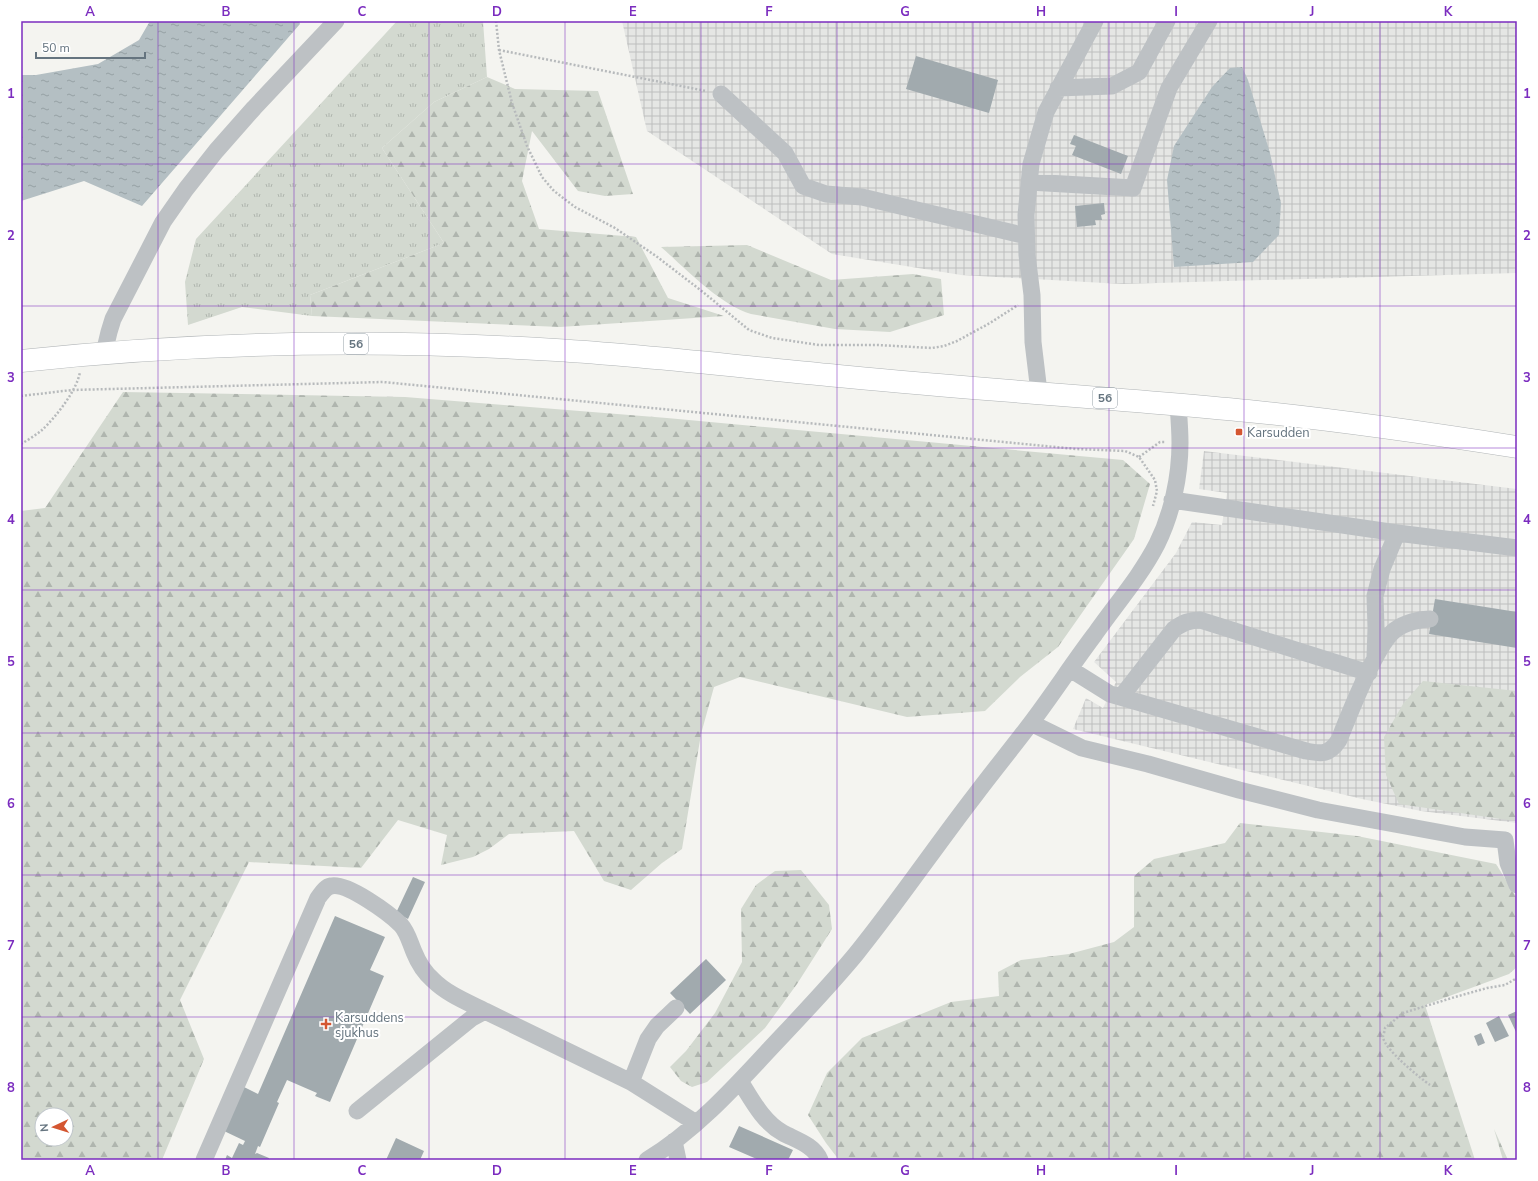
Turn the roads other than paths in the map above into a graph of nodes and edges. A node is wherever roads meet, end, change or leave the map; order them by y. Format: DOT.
graph roads {
  1 [pos="336,21"];
  2 [pos="1095,21"];
  3 [pos="1167,21"];
  4 [pos="1209,21"];
  5 [pos="1058,88"];
  6 [pos="721,94"];
  7 [pos="1029,182"];
  8 [pos="1026,236"];
  9 [pos="94,353"];
  10 [pos="21,361"];
  11 [pos="1039,392"];
  12 [pos="1178,405"];
  13 [pos="1517,446"];
  14 [pos="1172,500"];
  15 [pos="1398,533"];
  16 [pos="1517,548"];
  17 [pos="1430,618"];
  18 [pos="1372,667"];
  19 [pos="1070,669"];
  20 [pos="1120,697"];
  21 [pos="1031,723"];
  22 [pos="1511,840"];
  23 [pos="1517,886"];
  24 [pos="676,1008"];
  25 [pos="485,1011"];
  26 [pos="740,1081"];
  27 [pos="631,1082"];
  28 [pos="357,1111"];
  29 [pos="696,1123"];
  30 [pos="674,1141"];
  31 [pos="204,1160"];
  32 [pos="647,1160"];
  33 [pos="678,1160"];
  34 [pos="820,1160"];
  1 -- 9 [label="street"];
  2 -- 5 [label="street"];
  3 -- 5 [label="street"];
  4 -- 7 [label="street"];
  5 -- 7 [label="street"];
  6 -- 8 [label="street"];
  7 -- 8 [label="street"];
  8 -- 11 [label="street"];
  9 -- 10 [label="highway, 56"];
  9 -- 11 [label="highway, 56"];
  11 -- 12 [label="highway, 56"];
  12 -- 13 [label="highway, 56"];
  12 -- 14 [label="street"];
  14 -- 15 [label="street"];
  14 -- 19 [label="street"];
  15 -- 16 [label="street"];
  15 -- 18 [label="street"];
  17 -- 18 [label="street"];
  18 -- 20 [label="street"];
  18 -- 20 [label="street"];
  19 -- 20 [label="street"];
  19 -- 21 [label="street"];
  21 -- 22 [label="street"];
  21 -- 26 [label="street"];
  22 -- 23 [label="street"];
  24 -- 27 [label="street"];
  25 -- 27 [label="street"];
  25 -- 28 [label="street"];
  25 -- 31 [label="street"];
  26 -- 29 [label="street"];
  26 -- 34 [label="street"];
  27 -- 29 [label="street"];
  29 -- 30 [label="street"];
  30 -- 32 [label="street"];
  30 -- 33 [label="street"];
}
